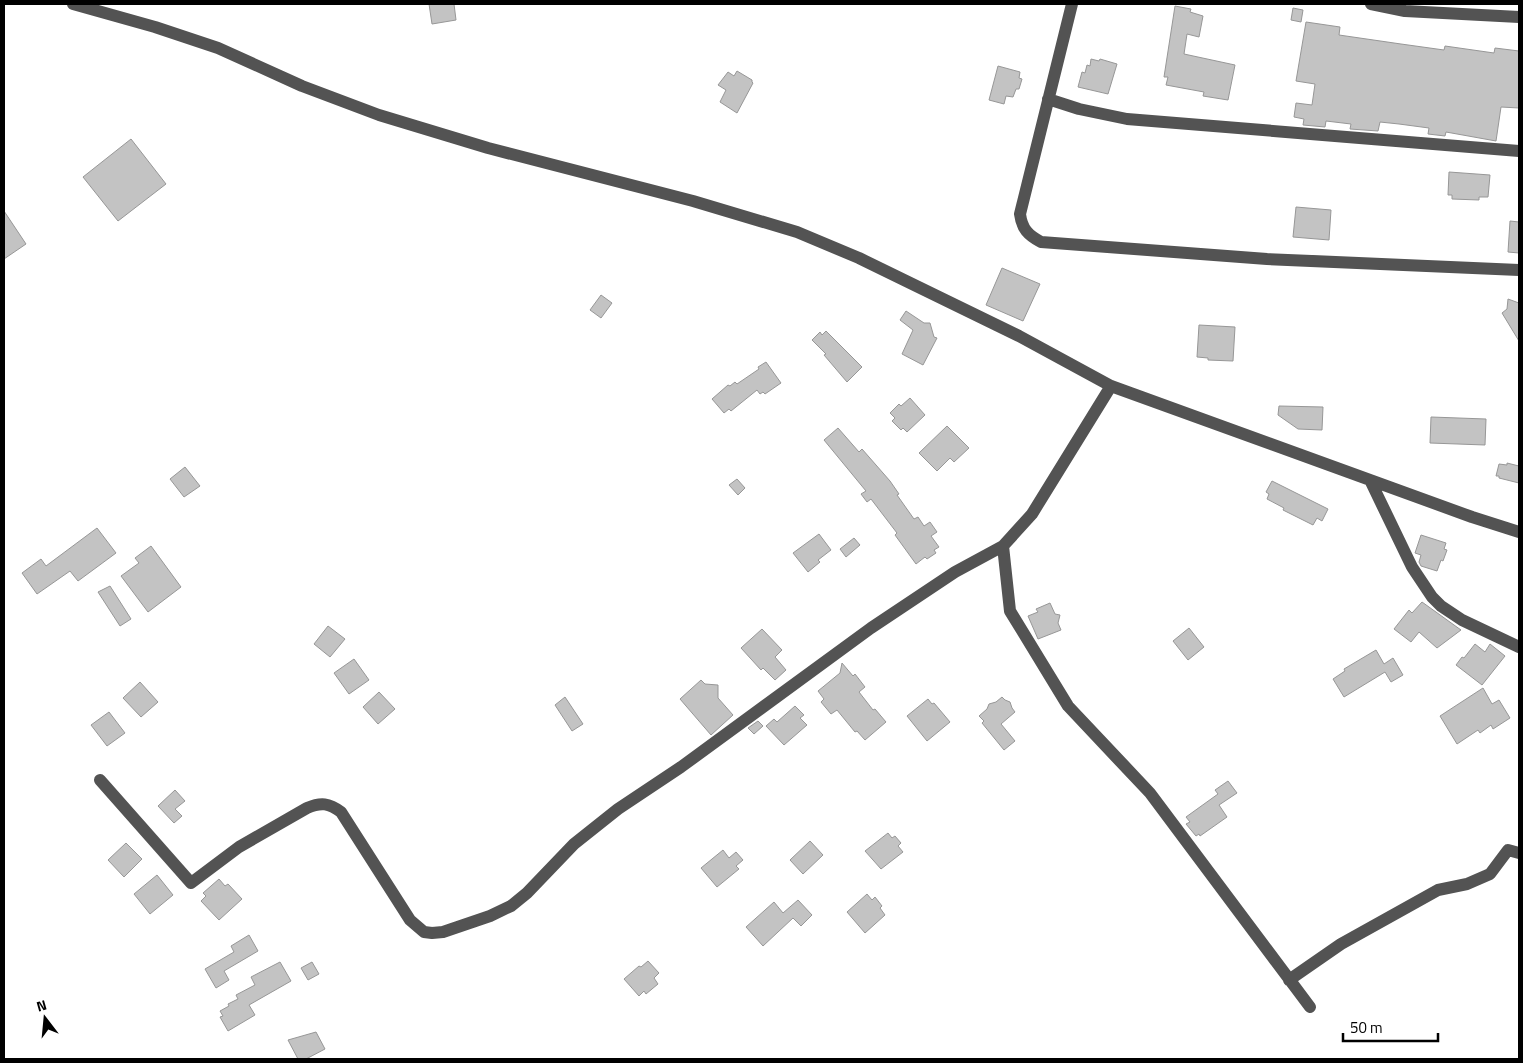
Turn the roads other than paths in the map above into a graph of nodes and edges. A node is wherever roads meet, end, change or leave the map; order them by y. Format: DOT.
graph roads {
  1 [pos="73,4"];
  2 [pos="1072,4"];
  3 [pos="1371,4"];
  4 [pos="1519,18"];
  5 [pos="1048,99"];
  6 [pos="1519,151"];
  7 [pos="1519,270"];
  8 [pos="1111,386"];
  9 [pos="1370,480"];
  10 [pos="1519,532"];
  11 [pos="1003,546"];
  12 [pos="1519,647"];
  13 [pos="100,780"];
  14 [pos="1519,853"];
  15 [pos="1290,980"];
  16 [pos="1310,1007"];
  1 -- 8 [label="street"];
  2 -- 5 [label="street"];
  3 -- 4 [label="street"];
  5 -- 6 [label="street"];
  5 -- 7 [label="street"];
  8 -- 9 [label="street"];
  8 -- 11 [label="street"];
  9 -- 10 [label="street"];
  9 -- 12 [label="street"];
  11 -- 13 [label="street"];
  11 -- 15 [label="street"];
  14 -- 15 [label="street"];
  15 -- 16 [label="street"];
}
